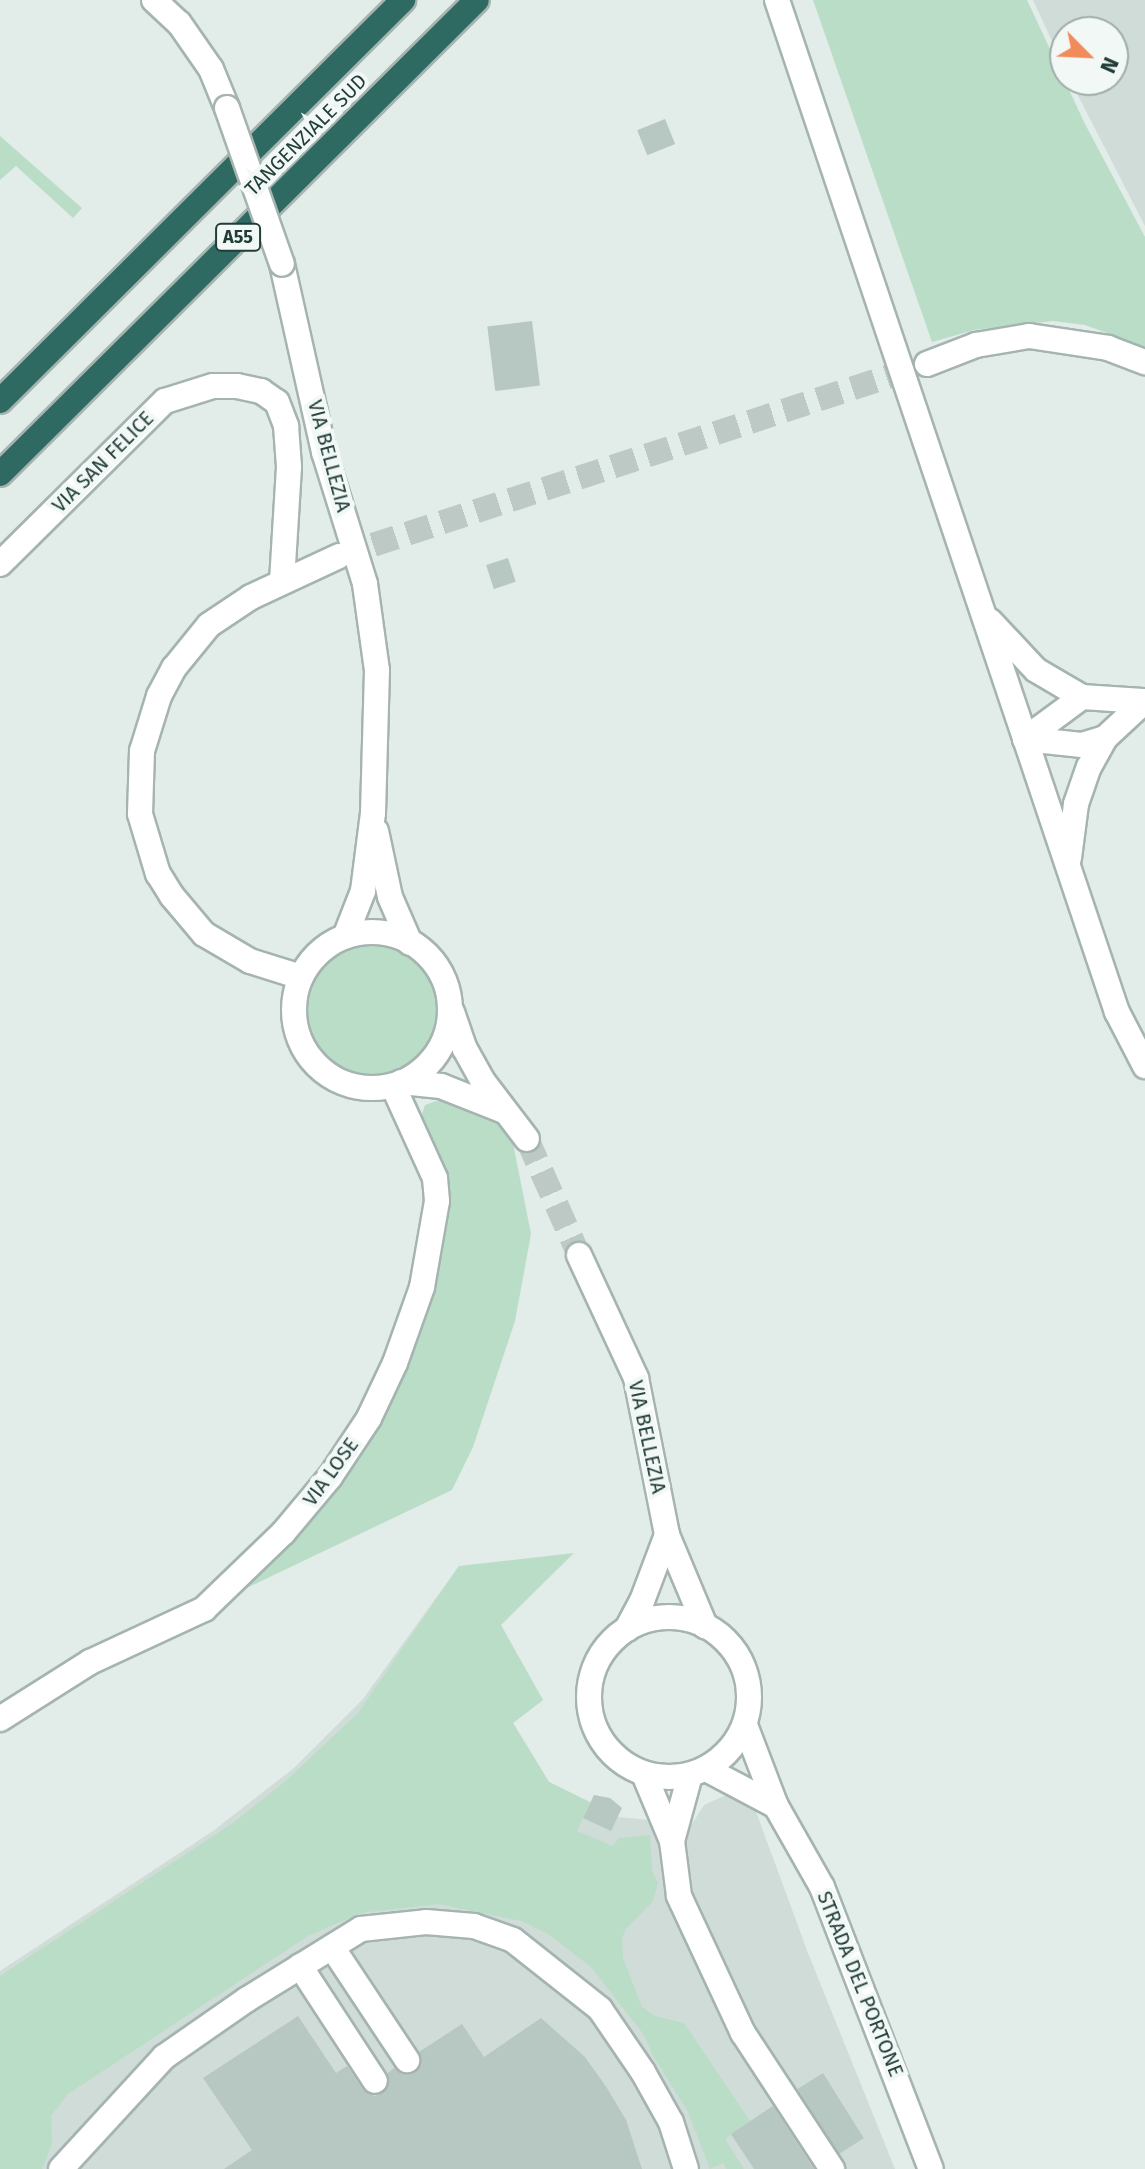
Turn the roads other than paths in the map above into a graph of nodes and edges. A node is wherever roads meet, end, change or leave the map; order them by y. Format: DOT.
graph roads {
  1 [pos="154,0"];
  2 [pos="403,0"];
  3 [pos="477,0"];
  4 [pos="777,0"];
  5 [pos="1145,362"];
  6 [pos="927,364"];
  7 [pos="0,401"];
  8 [pos="0,474"];
  9 [pos="339,556"];
  10 [pos="0,564"];
  11 [pos="282,581"];
  12 [pos="982,612"];
  13 [pos="1082,697"];
  14 [pos="1144,701"];
  15 [pos="1105,738"];
  16 [pos="1025,739"];
  17 [pos="373,813"];
  18 [pos="1068,866"];
  19 [pos="345,937"];
  20 [pos="410,943"];
  21 [pos="301,977"];
  22 [pos="450,1008"];
  23 [pos="1142,1052"];
  24 [pos="397,1084"];
  25 [pos="504,1111"];
  26 [pos="527,1139"];
  27 [pos="579,1255"];
  28 [pos="667,1535"];
  29 [pos="705,1626"];
  30 [pos="627,1629"];
  31 [pos="0,1719"];
  32 [pos="745,1725"];
  33 [pos="698,1772"];
  34 [pos="644,1774"];
  35 [pos="776,1806"];
  36 [pos="672,1841"];
  37 [pos="332,1947"];
  38 [pos="300,1966"];
  39 [pos="407,2060"];
  40 [pos="375,2081"];
  41 [pos="61,2169"];
  42 [pos="686,2169"];
  43 [pos="832,2169"];
  44 [pos="931,2169"];
  1 -- 17 [label="street, VIA BELLEZIA, bridge"];
  2 -- 7 [label="highway, TANGENZIALE SUD / A55"];
  3 -- 8 [label="highway, TANGENZIALE SUD / A55"];
  4 -- 12 [label="street"];
  5 -- 6 [label="street"];
  9 -- 11 [label="street"];
  10 -- 11 [label="street, VIA SAN FELICE"];
  11 -- 21 [label="street"];
  12 -- 13 [label="street"];
  12 -- 16 [label="street"];
  13 -- 14 [label="street"];
  13 -- 16 [label="street"];
  14 -- 15 [label="street"];
  15 -- 16 [label="street"];
  15 -- 18 [label="street"];
  16 -- 18 [label="street"];
  17 -- 19 [label="street, VIA BELLEZIA"];
  17 -- 20 [label="street, VIA BELLEZIA"];
  18 -- 23 [label="street"];
  19 -- 20 [label="street"];
  19 -- 21 [label="street"];
  20 -- 22 [label="street, VIA BELLEZIA"];
  21 -- 24 [label="street, VIA BELLEZIA"];
  22 -- 24 [label="street"];
  22 -- 25 [label="street, VIA BELLEZIA"];
  24 -- 25 [label="street, VIA BELLEZIA"];
  24 -- 31 [label="street, VIA LOSE"];
  25 -- 26 [label="street, VIA BELLEZIA"];
  27 -- 28 [label="street, VIA BELLEZIA"];
  28 -- 29 [label="street, VIA BELLEZIA"];
  28 -- 30 [label="street"];
  29 -- 30 [label="street"];
  29 -- 32 [label="street"];
  30 -- 34 [label="street"];
  32 -- 33 [label="street"];
  32 -- 35 [label="street, STRADA DEL PORTONE"];
  33 -- 34 [label="street"];
  33 -- 35 [label="street"];
  33 -- 36 [label="street"];
  34 -- 36 [label="street"];
  35 -- 44 [label="street, STRADA DEL PORTONE"];
  36 -- 43 [label="street"];
  37 -- 38 [label="street"];
  37 -- 39 [label="street"];
  37 -- 42 [label="street"];
  38 -- 40 [label="street"];
  38 -- 41 [label="street"];
}
